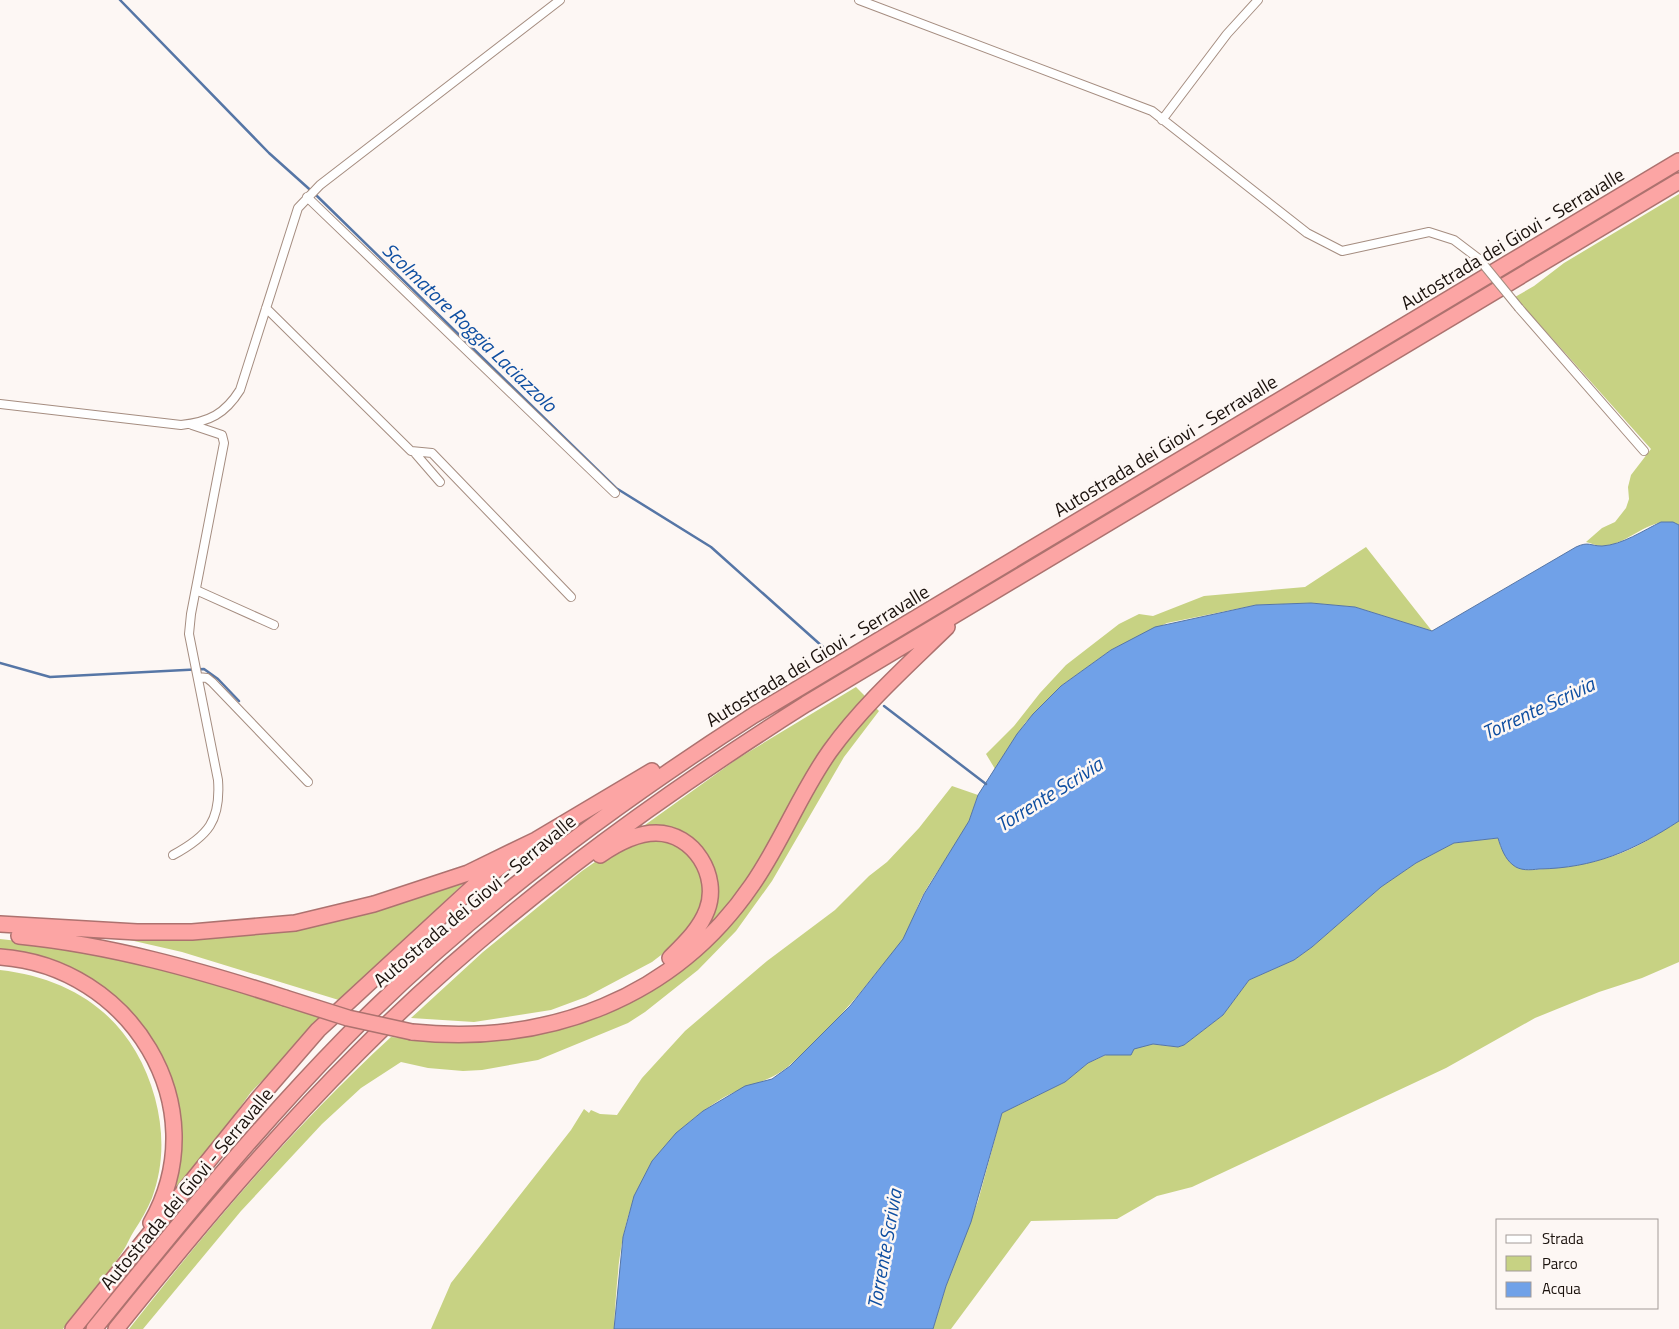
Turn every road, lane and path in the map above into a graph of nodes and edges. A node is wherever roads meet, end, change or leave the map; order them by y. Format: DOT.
graph roads {
  1 [pos="560,0"];
  2 [pos="859,0"];
  3 [pos="1258,0"];
  4 [pos="1162,120"];
  5 [pos="1679,161"];
  6 [pos="1679,181"];
  7 [pos="311,193"];
  8 [pos="266,308"];
  9 [pos="0,404"];
  10 [pos="190,424"];
  11 [pos="1644,451"];
  12 [pos="414,452"];
  13 [pos="440,482"];
  14 [pos="615,493"];
  15 [pos="196,590"];
  16 [pos="571,597"];
  17 [pos="965,609"];
  18 [pos="274,625"];
  19 [pos="198,676"];
  20 [pos="754,715"];
  21 [pos="308,782"];
  22 [pos="536,840"];
  23 [pos="173,854"];
  24 [pos="523,904"];
  25 [pos="0,924"];
  26 [pos="46,928"];
  27 [pos="0,934"];
  28 [pos="0,957"];
  29 [pos="288,995"];
  30 [pos="413,1028"];
  31 [pos="126,1262"];
  32 [pos="73,1329"];
  33 [pos="94,1329"];
  34 [pos="116,1329"];
  1 -- 7 [label="street"];
  2 -- 4 [label="street"];
  3 -- 4 [label="street"];
  4 -- 11 [label="street, bridge"];
  5 -- 20 [label="highway, Autostrada dei Giovi - Serravalle"];
  6 -- 17 [label="highway, Autostrada dei Giovi - Serravalle"];
  7 -- 8 [label="street"];
  7 -- 14 [label="street"];
  8 -- 10 [label="street"];
  8 -- 12 [label="street"];
  9 -- 10 [label="street"];
  10 -- 15 [label="street"];
  12 -- 13 [label="street"];
  12 -- 16 [label="street"];
  15 -- 18 [label="street"];
  15 -- 19 [label="street"];
  17 -- 24 [label="highway, Autostrada dei Giovi - Serravalle"];
  17 -- 30 [label="highway"];
  19 -- 21 [label="street"];
  19 -- 23 [label="street"];
  20 -- 22 [label="highway"];
  20 -- 33 [label="highway, Autostrada dei Giovi - Serravalle"];
  22 -- 26 [label="highway"];
  22 -- 31 [label="highway"];
  24 -- 30 [label="highway"];
  24 -- 34 [label="highway, Autostrada dei Giovi - Serravalle"];
  25 -- 26 [label="highway"];
  26 -- 29 [label="highway"];
  27 -- 29 [label="highway"];
  28 -- 31 [label="highway"];
  29 -- 30 [label="highway"];
  31 -- 32 [label="highway"];
}
